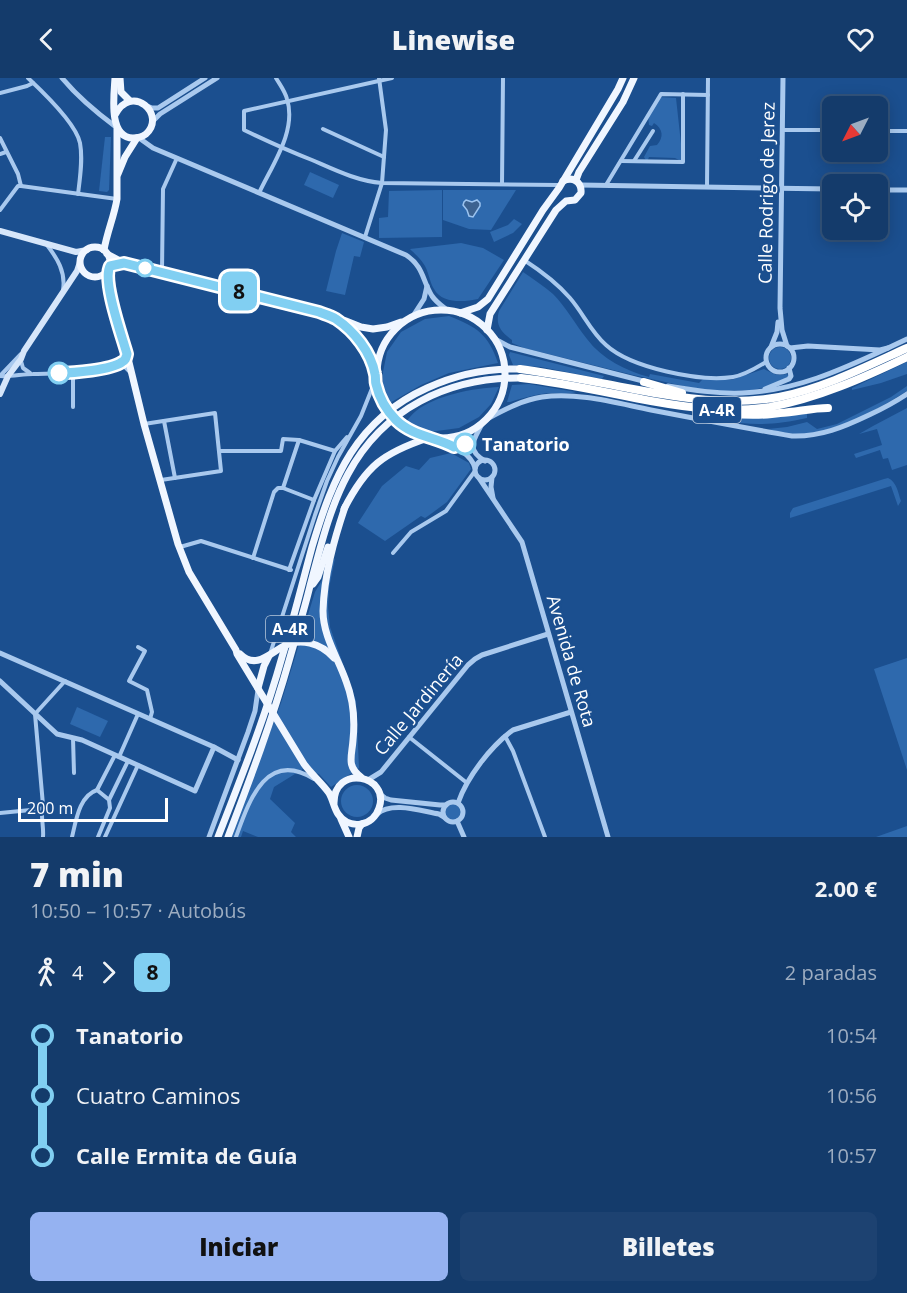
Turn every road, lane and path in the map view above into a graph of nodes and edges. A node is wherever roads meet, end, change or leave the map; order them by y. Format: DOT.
graph roads {
  1 [pos="28,78"];
  2 [pos="62,78"];
  3 [pos="115,78"];
  4 [pos="120,78"];
  5 [pos="206,78"];
  6 [pos="217,78"];
  7 [pos="276,78"];
  8 [pos="392,78"];
  9 [pos="503,78"];
  10 [pos="623,78"];
  11 [pos="634,78"];
  12 [pos="708,78"];
  13 [pos="783,78"];
  14 [pos="379,80"];
  15 [pos="33,82"];
  16 [pos="0,93"];
  17 [pos="683,94"];
  18 [pos="708,95"];
  19 [pos="130,101"];
  20 [pos="288,101"];
  21 [pos="146,105"];
  22 [pos="115,115"];
  23 [pos="103,117"];
  24 [pos="152,122"];
  25 [pos="116,128"];
  26 [pos="323,129"];
  27 [pos="782,130"];
  28 [pos="822,130"];
  29 [pos="148,131"];
  30 [pos="653,131"];
  31 [pos="888,131"];
  32 [pos="907,131"];
  33 [pos="0,138"];
  34 [pos="138,138"];
  35 [pos="153,148"];
  36 [pos="281,148"];
  37 [pos="6,152"];
  38 [pos="0,154"];
  39 [pos="384,157"];
  40 [pos="177,158"];
  41 [pos="621,161"];
  42 [pos="634,162"];
  43 [pos="118,174"];
  44 [pos="578,182"];
  45 [pos="382,183"];
  46 [pos="502,184"];
  47 [pos="560,185"];
  48 [pos="606,185"];
  49 [pos="21,186"];
  50 [pos="707,187"];
  51 [pos="782,189"];
  52 [pos="822,189"];
  53 [pos="888,190"];
  54 [pos="907,190"];
  55 [pos="259,193"];
  56 [pos="78,194"];
  57 [pos="117,199"];
  58 [pos="566,201"];
  59 [pos="0,210"];
  60 [pos="0,231"];
  61 [pos="107,233"];
  62 [pos="365,238"];
  63 [pos="46,244"];
  64 [pos="89,249"];
  65 [pos="106,252"];
  66 [pos="79,257"];
  67 [pos="524,260"];
  68 [pos="124,263"];
  69 [pos="108,268"];
  70 [pos="162,272"];
  71 [pos="427,284"];
  72 [pos="61,297"];
  73 [pos="780,308"];
  74 [pos="447,310"];
  75 [pos="459,313"];
  76 [pos="413,316"];
  77 [pos="336,319"];
  78 [pos="404,322"];
  79 [pos="487,330"];
  80 [pos="493,338"];
  81 [pos="907,339"];
  82 [pos="771,347"];
  83 [pos="789,347"];
  84 [pos="888,348"];
  85 [pos="907,348"];
  86 [pos="24,351"];
  87 [pos="127,354"];
  88 [pos="907,357"];
  89 [pos="21,359"];
  90 [pos="766,362"];
  91 [pos="115,365"];
  92 [pos="789,368"];
  93 [pos="520,369"];
  94 [pos="74,373"];
  95 [pos="30,374"];
  96 [pos="132,374"];
  97 [pos="0,376"];
  98 [pos="8,376"];
  99 [pos="376,378"];
  100 [pos="521,378"];
  101 [pos="644,382"];
  102 [pos="758,392"];
  103 [pos="0,394"];
  104 [pos="907,394"];
  105 [pos="715,405"];
  106 [pos="73,406"];
  107 [pos="828,408"];
  108 [pos="164,421"];
  109 [pos="484,422"];
  110 [pos="144,424"];
  111 [pos="354,429"];
  112 [pos="433,438"];
  113 [pos="299,440"];
  114 [pos="219,451"];
  115 [pos="335,451"];
  116 [pos="484,461"];
  117 [pos="477,473"];
  118 [pos="492,477"];
  119 [pos="175,478"];
  120 [pos="160,480"];
  121 [pos="283,488"];
  122 [pos="494,499"];
  123 [pos="314,500"];
  124 [pos="345,507"];
  125 [pos="180,547"];
  126 [pos="393,553"];
  127 [pos="253,558"];
  128 [pos="289,570"];
  129 [pos="296,572"];
  130 [pos="310,588"];
  131 [pos="548,634"];
  132 [pos="138,647"];
  133 [pos="236,650"];
  134 [pos="0,653"];
  135 [pos="269,656"];
  136 [pos="338,662"];
  137 [pos="0,681"];
  138 [pos="65,681"];
  139 [pos="260,691"];
  140 [pos="571,712"];
  141 [pos="35,714"];
  142 [pos="138,714"];
  143 [pos="150,719"];
  144 [pos="505,736"];
  145 [pos="409,737"];
  146 [pos="73,738"];
  147 [pos="214,747"];
  148 [pos="118,756"];
  149 [pos="238,760"];
  150 [pos="128,761"];
  151 [pos="138,765"];
  152 [pos="74,772"];
  153 [pos="381,772"];
  154 [pos="365,779"];
  155 [pos="317,781"];
  156 [pos="467,783"];
  157 [pos="98,790"];
  158 [pos="378,791"];
  159 [pos="109,800"];
  160 [pos="458,803"];
  161 [pos="334,804"];
  162 [pos="446,805"];
  163 [pos="42,809"];
  164 [pos="0,813"];
  165 [pos="376,815"];
  166 [pos="340,817"];
  167 [pos="444,817"];
  168 [pos="457,821"];
  169 [pos="362,824"];
  170 [pos="43,837"];
  171 [pos="72,837"];
  172 [pos="101,837"];
  173 [pos="209,837"];
  174 [pos="218,837"];
  175 [pos="228,837"];
  176 [pos="236,837"];
  177 [pos="349,837"];
  178 [pos="357,837"];
  179 [pos="464,837"];
  180 [pos="545,837"];
  181 [pos="608,837"];
  1 -- 15 [label="street"];
  2 -- 23 [label="street"];
  3 -- 22 [label="main road"];
  4 -- 19 [label="main road"];
  5 -- 21 [label="street"];
  6 -- 24 [label="street"];
  7 -- 20 [label="street"];
  8 -- 14 [label="street"];
  9 -- 46 [label="street"];
  10 -- 47 [label="main road"];
  11 -- 44 [label="main road"];
  12 -- 18 [label="street"];
  13 -- 27 [label="street, Calle Rodrigo de Jerez"];
  14 -- 20 [label="street"];
  14 -- 39 [label="street"];
  15 -- 16 [label="street"];
  15 -- 56 [label="street"];
  17 -- 18 [label="street"];
  17 -- 41 [label="street"];
  17 -- 42 [label="street"];
  18 -- 50 [label="street"];
  19 -- 21 [label="main road"];
  19 -- 22 [label="main road"];
  20 -- 36 [label="street"];
  20 -- 36 [label="street"];
  21 -- 24 [label="main road"];
  22 -- 23 [label="street"];
  22 -- 25 [label="main road"];
  23 -- 25 [label="street"];
  24 -- 29 [label="main road"];
  25 -- 34 [label="main road"];
  25 -- 43 [label="main road"];
  26 -- 39 [label="street"];
  27 -- 28 [label="street"];
  27 -- 51 [label="street, Calle Rodrigo de Jerez"];
  29 -- 34 [label="main road"];
  29 -- 35 [label="street"];
  30 -- 42 [label="street"];
  31 -- 32 [label="street"];
  33 -- 37 [label="street"];
  34 -- 35 [label="street"];
  34 -- 43 [label="main road"];
  35 -- 40 [label="street"];
  36 -- 45 [label="street"];
  36 -- 55 [label="street"];
  37 -- 38 [label="street"];
  37 -- 49 [label="street"];
  39 -- 45 [label="street"];
  40 -- 55 [label="street"];
  40 -- 70 [label="street"];
  41 -- 42 [label="street"];
  41 -- 48 [label="street"];
  43 -- 57 [label="main road"];
  44 -- 47 [label="main road"];
  44 -- 48 [label="street"];
  44 -- 58 [label="main road"];
  45 -- 46 [label="street"];
  45 -- 62 [label="street"];
  46 -- 47 [label="street"];
  47 -- 58 [label="main road"];
  47 -- 75 [label="main road"];
  48 -- 50 [label="street"];
  49 -- 56 [label="street"];
  49 -- 59 [label="street"];
  50 -- 51 [label="street"];
  51 -- 52 [label="street"];
  51 -- 73 [label="street, Calle Rodrigo de Jerez"];
  53 -- 54 [label="street"];
  55 -- 62 [label="street"];
  56 -- 57 [label="street"];
  57 -- 61 [label="main road"];
  58 -- 67 [label="main road"];
  60 -- 63 [label="main road"];
  61 -- 64 [label="main road"];
  61 -- 65 [label="main road"];
  62 -- 71 [label="street"];
  63 -- 66 [label="main road"];
  63 -- 72 [label="street"];
  64 -- 65 [label="main road"];
  64 -- 66 [label="main road"];
  65 -- 68 [label="main road"];
  65 -- 69 [label="main road"];
  66 -- 69 [label="main road"];
  66 -- 72 [label="main road"];
  67 -- 79 [label="main road"];
  67 -- 90 [label="street"];
  68 -- 69 [label="main road"];
  68 -- 70 [label="main road"];
  69 -- 87 [label="main road"];
  70 -- 77 [label="main road"];
  71 -- 74 [label="street"];
  71 -- 76 [label="street"];
  72 -- 86 [label="main road"];
  73 -- 82 [label="street, Calle Rodrigo de Jerez"];
  73 -- 83 [label="street, Calle Rodrigo de Jerez"];
  74 -- 75 [label="main road"];
  74 -- 76 [label="main road"];
  75 -- 79 [label="main road"];
  76 -- 78 [label="main road"];
  77 -- 78 [label="main road"];
  77 -- 99 [label="main road"];
  78 -- 99 [label="main road"];
  79 -- 80 [label="main road"];
  80 -- 101 [label="street"];
  80 -- 109 [label="main road"];
  81 -- 84 [label="street"];
  82 -- 83 [label="street"];
  82 -- 90 [label="street"];
  83 -- 84 [label="street"];
  83 -- 92 [label="street"];
  84 -- 102 [label="street"];
  85 -- 105 [label="highway, A-4R"];
  86 -- 89 [label="main road"];
  86 -- 97 [label="street"];
  87 -- 91 [label="street"];
  87 -- 96 [label="main road"];
  88 -- 105 [label="highway, A-4R"];
  89 -- 95 [label="street"];
  89 -- 98 [label="main road"];
  90 -- 92 [label="street"];
  91 -- 94 [label="street"];
  91 -- 96 [label="street"];
  92 -- 102 [label="street"];
  93 -- 105 [label="highway, A-4R"];
  93 -- 174 [label="main road, A-4R"];
  94 -- 95 [label="street"];
  94 -- 106 [label="street"];
  95 -- 98 [label="street"];
  96 -- 110 [label="main road"];
  97 -- 98 [label="street"];
  98 -- 103 [label="main road"];
  99 -- 111 [label="street"];
  99 -- 112 [label="main road"];
  100 -- 105 [label="highway, A-4R"];
  100 -- 130 [label="main road, A-4R"];
  101 -- 102 [label="street"];
  101 -- 105 [label="highway"];
  104 -- 109 [label="street"];
  105 -- 107 [label="highway"];
  108 -- 110 [label="street"];
  108 -- 114 [label="street"];
  108 -- 119 [label="street"];
  109 -- 112 [label="main road"];
  109 -- 116 [label="street"];
  110 -- 120 [label="main road"];
  111 -- 115 [label="street"];
  111 -- 129 [label="street"];
  112 -- 117 [label="street, Avenida de Rota"];
  112 -- 124 [label="main road"];
  113 -- 114 [label="street"];
  113 -- 115 [label="street"];
  113 -- 121 [label="street"];
  114 -- 119 [label="street"];
  115 -- 123 [label="street"];
  116 -- 117 [label="street"];
  116 -- 118 [label="street"];
  117 -- 118 [label="street"];
  117 -- 122 [label="street, Avenida de Rota"];
  117 -- 126 [label="street"];
  118 -- 122 [label="street, Avenida de Rota"];
  119 -- 120 [label="street"];
  120 -- 125 [label="main road"];
  121 -- 123 [label="street"];
  121 -- 127 [label="street"];
  122 -- 131 [label="street, Avenida de Rota"];
  123 -- 128 [label="street"];
  124 -- 130 [label="main road"];
  124 -- 136 [label="main road"];
  125 -- 127 [label="street"];
  125 -- 133 [label="main road"];
  127 -- 128 [label="street"];
  128 -- 129 [label="street"];
  129 -- 135 [label="street"];
  130 -- 175 [label="main road, A-4R"];
  131 -- 140 [label="street, Avenida de Rota"];
  131 -- 145 [label="street, Calle Jardinería"];
  132 -- 143 [label="street"];
  133 -- 135 [label="main road"];
  133 -- 139 [label="main road"];
  134 -- 138 [label="street"];
  135 -- 136 [label="main road"];
  135 -- 139 [label="main road"];
  136 -- 154 [label="main road"];
  137 -- 141 [label="street"];
  138 -- 141 [label="street"];
  138 -- 142 [label="street"];
  139 -- 149 [label="street"];
  139 -- 155 [label="main road"];
  140 -- 144 [label="street"];
  140 -- 181 [label="street, Avenida de Rota"];
  141 -- 146 [label="street"];
  141 -- 163 [label="street"];
  142 -- 143 [label="street"];
  142 -- 148 [label="street"];
  143 -- 147 [label="street"];
  144 -- 156 [label="street"];
  144 -- 180 [label="street"];
  145 -- 153 [label="street, Calle Jardinería"];
  145 -- 156 [label="street"];
  146 -- 148 [label="street"];
  146 -- 152 [label="street"];
  147 -- 149 [label="street"];
  147 -- 151 [label="street"];
  148 -- 150 [label="street"];
  148 -- 157 [label="street"];
  149 -- 173 [label="street"];
  150 -- 151 [label="street"];
  150 -- 159 [label="street"];
  151 -- 172 [label="street"];
  153 -- 154 [label="street, Calle Jardinería"];
  153 -- 158 [label="street, Calle Jardinería"];
  154 -- 158 [label="main road"];
  154 -- 161 [label="main road"];
  155 -- 161 [label="main road"];
  155 -- 176 [label="street"];
  156 -- 160 [label="street"];
  157 -- 159 [label="street"];
  157 -- 171 [label="street"];
  158 -- 162 [label="street"];
  158 -- 165 [label="main road"];
  159 -- 172 [label="street"];
  160 -- 162 [label="street"];
  160 -- 168 [label="street"];
  161 -- 166 [label="main road"];
  162 -- 167 [label="street"];
  163 -- 164 [label="street"];
  163 -- 170 [label="street"];
  165 -- 167 [label="street"];
  165 -- 169 [label="main road"];
  166 -- 169 [label="main road"];
  166 -- 177 [label="main road"];
  167 -- 168 [label="street"];
  168 -- 179 [label="street"];
  169 -- 178 [label="main road"];
}
